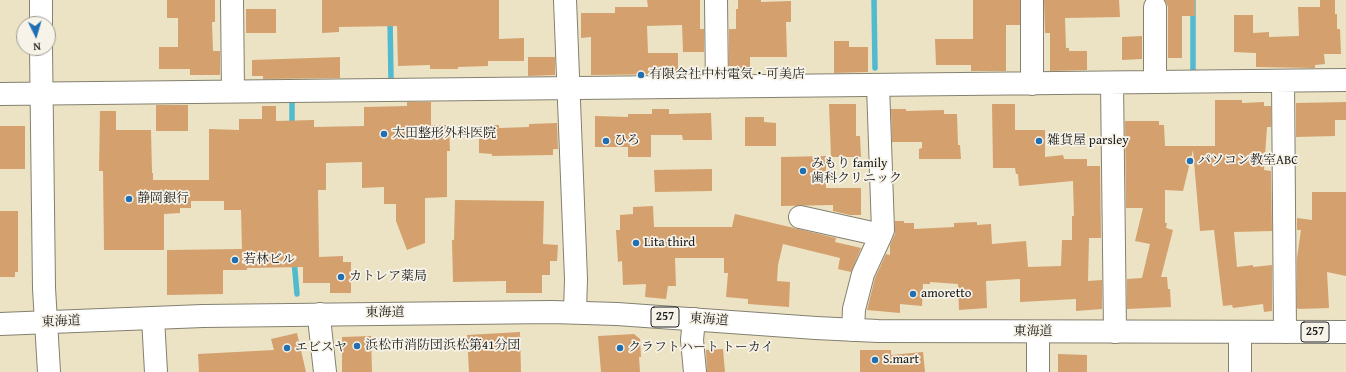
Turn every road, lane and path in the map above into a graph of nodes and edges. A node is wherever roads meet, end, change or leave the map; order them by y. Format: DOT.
graph roads {
  1 [pos="41,0"];
  2 [pos="232,0"];
  3 [pos="564,0"];
  4 [pos="716,0"];
  5 [pos="1032,0"];
  6 [pos="1154,7"];
  7 [pos="41,16"];
  8 [pos="41,56"];
  9 [pos="1346,80"];
  10 [pos="1282,81"];
  11 [pos="1155,82"];
  12 [pos="1112,83"];
  13 [pos="1032,84"];
  14 [pos="878,85"];
  15 [pos="717,86"];
  16 [pos="567,88"];
  17 [pos="233,91"];
  18 [pos="42,93"];
  19 [pos="0,94"];
  20 [pos="800,217"];
  21 [pos="881,235"];
  22 [pos="575,312"];
  23 [pos="320,314"];
  24 [pos="153,318"];
  25 [pos="694,319"];
  26 [pos="46,322"];
  27 [pos="0,324"];
  28 [pos="853,330"];
  29 [pos="1038,332"];
  30 [pos="1115,332"];
  31 [pos="1240,332"];
  32 [pos="1285,332"];
  33 [pos="1346,332"];
  34 [pos="49,372"];
  35 [pos="156,372"];
  36 [pos="326,372"];
  37 [pos="695,372"];
  38 [pos="1038,372"];
  39 [pos="1240,372"];
  1 -- 7 [label="main road"];
  2 -- 17 [label="main road"];
  3 -- 16 [label="main road"];
  4 -- 15 [label="main road"];
  5 -- 13 [label="main road"];
  6 -- 11 [label="main road"];
  8 -- 18 [label="main road"];
  9 -- 10 [label="main road"];
  10 -- 11 [label="main road"];
  10 -- 32 [label="main road"];
  11 -- 12 [label="main road"];
  12 -- 13 [label="main road"];
  12 -- 30 [label="main road"];
  13 -- 14 [label="main road"];
  14 -- 15 [label="main road"];
  14 -- 21 [label="main road"];
  15 -- 16 [label="main road"];
  16 -- 17 [label="main road"];
  16 -- 22 [label="main road"];
  17 -- 18 [label="main road"];
  18 -- 19 [label="main road"];
  18 -- 26 [label="main road"];
  20 -- 21 [label="main road"];
  21 -- 28 [label="main road"];
  22 -- 23 [label="main road, 東海道 / 257"];
  22 -- 25 [label="main road, 東海道 / 257"];
  23 -- 24 [label="main road, 東海道 / 257"];
  23 -- 36 [label="main road"];
  24 -- 26 [label="main road, 東海道 / 257"];
  24 -- 35 [label="main road"];
  25 -- 28 [label="main road, 東海道 / 257"];
  25 -- 37 [label="main road"];
  26 -- 27 [label="main road, 東海道 / 257"];
  26 -- 34 [label="main road"];
  28 -- 29 [label="main road, 東海道 / 257"];
  29 -- 30 [label="main road, 東海道 / 257"];
  29 -- 38 [label="main road"];
  30 -- 31 [label="main road, 東海道 / 257"];
  31 -- 32 [label="main road, 東海道 / 257"];
  31 -- 39 [label="main road"];
  32 -- 33 [label="main road, 東海道 / 257"];
}
